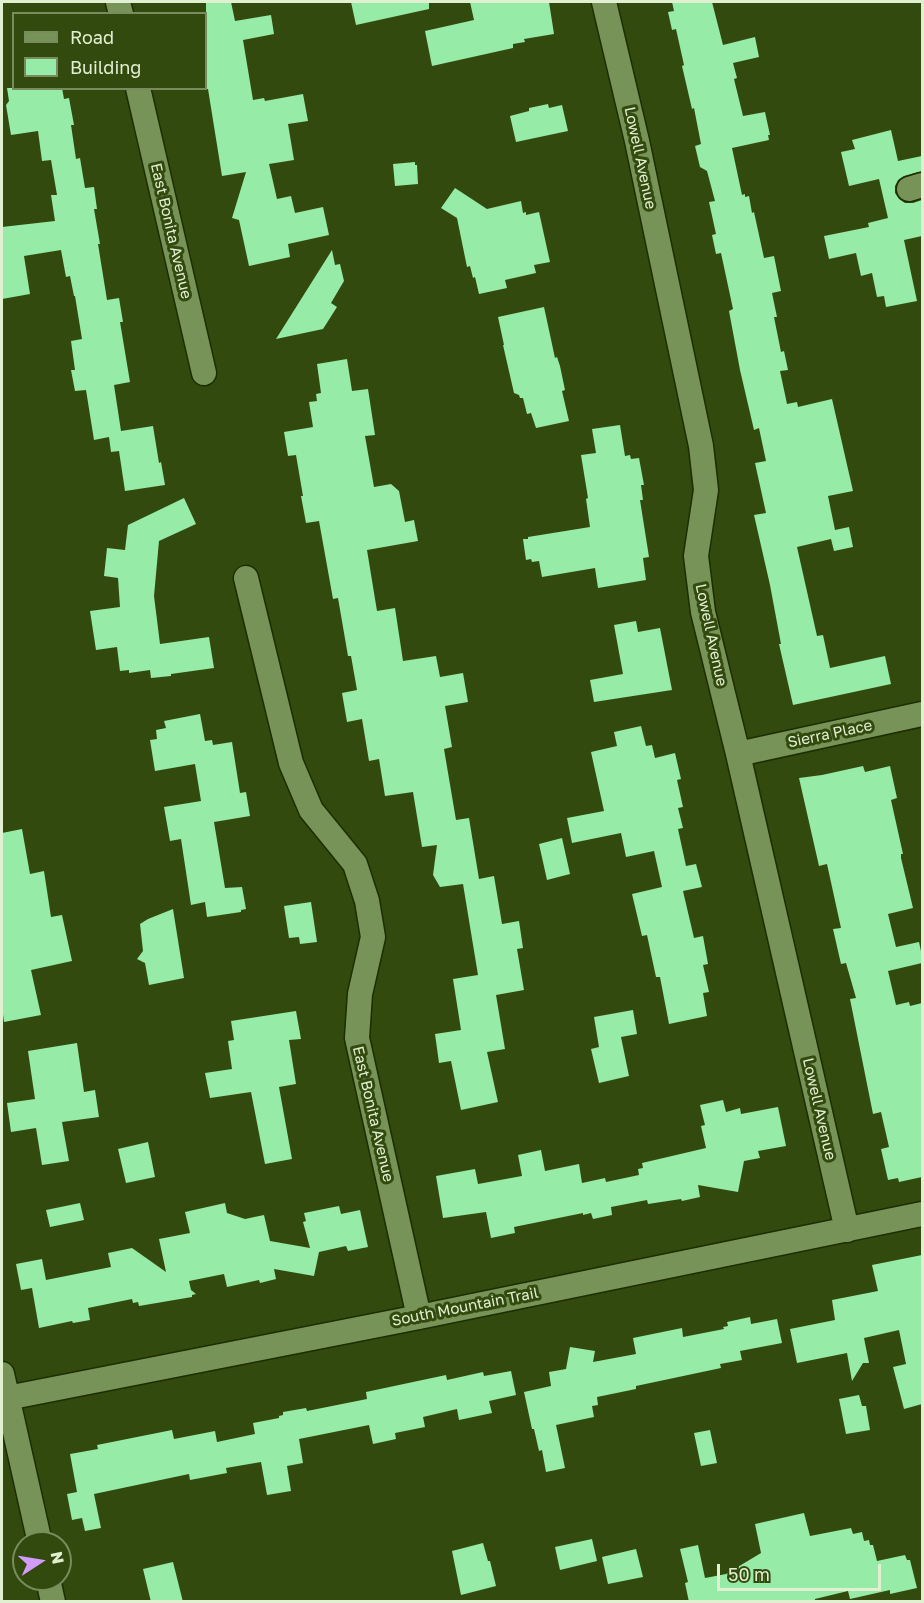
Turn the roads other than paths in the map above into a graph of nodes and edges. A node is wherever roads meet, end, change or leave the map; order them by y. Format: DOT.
graph roads {
  1 [pos="604,2"];
  2 [pos="138,90"];
  3 [pos="204,373"];
  4 [pos="246,578"];
  5 [pos="922,714"];
  6 [pos="738,754"];
  7 [pos="922,1214"];
  8 [pos="847,1230"];
  9 [pos="419,1317"];
  10 [pos="2,1374"];
  11 [pos="4,1399"];
  12 [pos="37,1531"];
  1 -- 6 [label="street, Lowell Avenue"];
  2 -- 3 [label="street, East Bonita Avenue"];
  4 -- 9 [label="street, East Bonita Avenue"];
  5 -- 6 [label="street, Sierra Place"];
  6 -- 8 [label="street, Lowell Avenue"];
  7 -- 8 [label="street, South Mountain Trail"];
  8 -- 9 [label="street, South Mountain Trail"];
  9 -- 11 [label="street, South Mountain Trail"];
  10 -- 11 [label="street"];
  11 -- 12 [label="street"];
}
